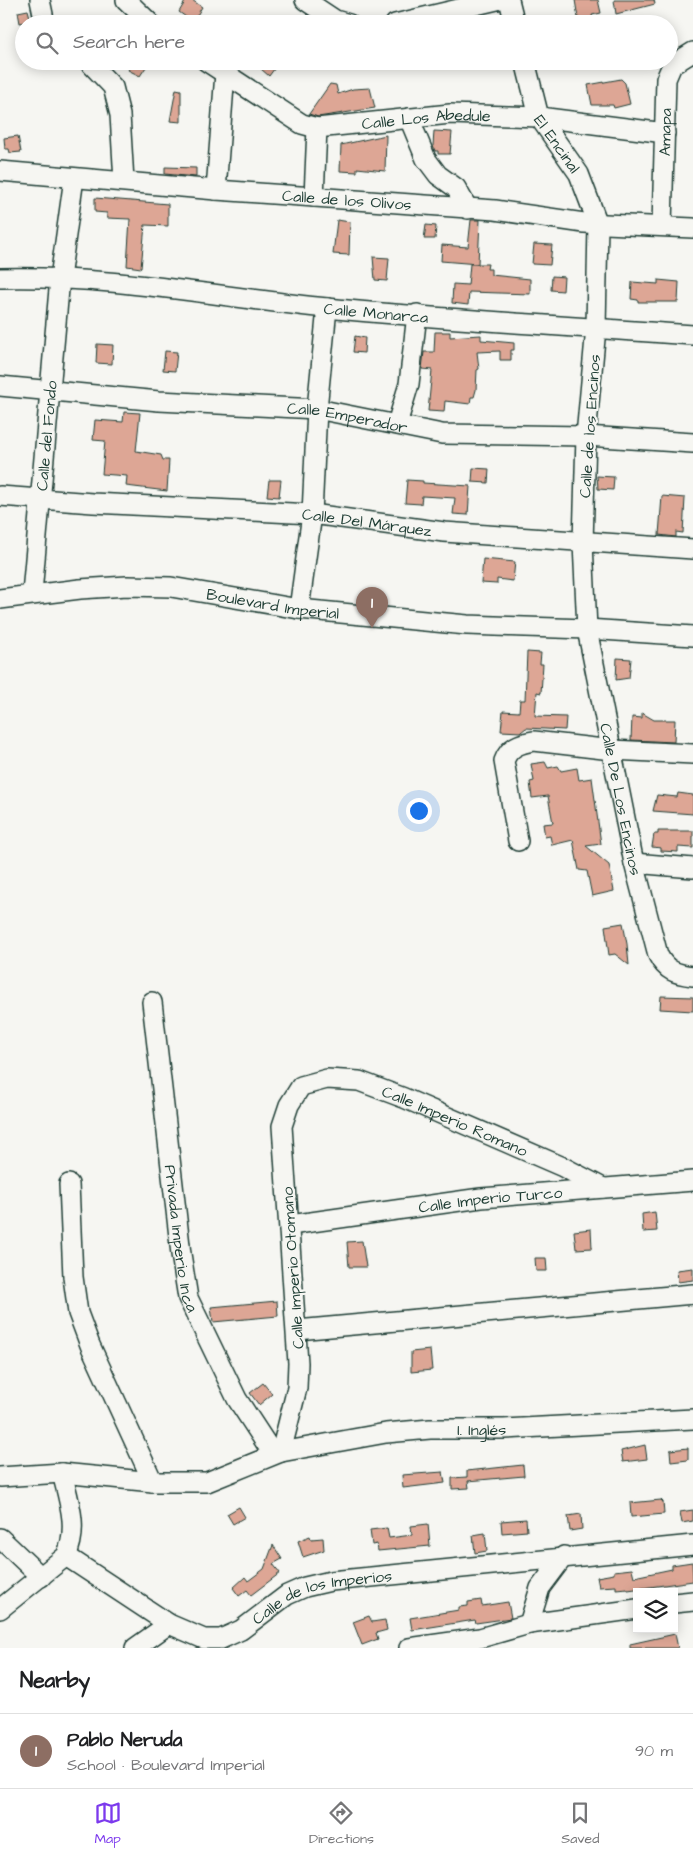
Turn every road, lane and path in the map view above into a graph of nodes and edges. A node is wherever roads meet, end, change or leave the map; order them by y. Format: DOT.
graph roads {
  1 [pos="40,0"];
  2 [pos="126,0"];
  3 [pos="305,0"];
  4 [pos="497,0"];
  5 [pos="509,0"];
  6 [pos="43,15"];
  7 [pos="142,15"];
  8 [pos="328,15"];
  9 [pos="433,15"];
  10 [pos="513,15"];
  11 [pos="693,52"];
  12 [pos="678,61"];
  13 [pos="97,70"];
  14 [pos="220,70"];
  15 [pos="527,70"];
  16 [pos="670,70"];
  17 [pos="225,73"];
  18 [pos="539,117"];
  19 [pos="409,118"];
  20 [pos="317,128"];
  21 [pos="665,133"];
  22 [pos="0,171"];
  23 [pos="74,178"];
  24 [pos="124,181"];
  25 [pos="216,190"];
  26 [pos="314,196"];
  27 [pos="468,210"];
  28 [pos="598,224"];
  29 [pos="662,226"];
  30 [pos="693,228"];
  31 [pos="0,278"];
  32 [pos="60,278"];
  33 [pos="327,308"];
  34 [pos="417,314"];
  35 [pos="596,328"];
  36 [pos="693,335"];
  37 [pos="0,386"];
  38 [pos="49,391"];
  39 [pos="317,409"];
  40 [pos="397,424"];
  41 [pos="586,436"];
  42 [pos="693,443"];
  43 [pos="0,496"];
  44 [pos="40,499"];
  45 [pos="312,514"];
  46 [pos="583,543"];
  47 [pos="693,549"];
  48 [pos="32,593"];
  49 [pos="0,599"];
  50 [pos="299,608"];
  51 [pos="588,629"];
  52 [pos="693,636"];
  53 [pos="612,750"];
  54 [pos="693,754"];
  55 [pos="518,842"];
  56 [pos="634,862"];
  57 [pos="693,868"];
  58 [pos="693,976"];
  59 [pos="152,1002"];
  60 [pos="301,1086"];
  61 [pos="693,1181"];
  62 [pos="70,1184"];
  63 [pos="603,1188"];
  64 [pos="290,1225"];
  65 [pos="693,1294"];
  66 [pos="297,1330"];
  67 [pos="693,1419"];
  68 [pos="277,1453"];
  69 [pos="62,1473"];
  70 [pos="0,1477"];
  71 [pos="154,1482"];
  72 [pos="0,1538"];
  73 [pos="693,1545"];
  74 [pos="66,1556"];
  75 [pos="564,1556"];
  76 [pos="41,1577"];
  77 [pos="693,1601"];
  78 [pos="678,1603"];
  79 [pos="0,1609"];
  80 [pos="633,1610"];
  81 [pos="169,1624"];
  82 [pos="529,1624"];
  83 [pos="478,1643"];
  84 [pos="135,1648"];
  85 [pos="409,1648"];
  1 -- 6 [label="street"];
  2 -- 7 [label="street"];
  3 -- 8 [label="street"];
  4 -- 9 [label="street"];
  5 -- 10 [label="street"];
  11 -- 12 [label="street, Amapa"];
  13 -- 24 [label="street"];
  14 -- 17 [label="street, Calle Los Abedule"];
  15 -- 18 [label="street, El Encinal"];
  16 -- 21 [label="street, Amapa"];
  17 -- 20 [label="street, Calle Los Abedule"];
  17 -- 25 [label="street"];
  18 -- 19 [label="street, Calle Los Abedule"];
  18 -- 21 [label="street, Calle Los Abedule"];
  18 -- 28 [label="street, El Encinal"];
  19 -- 20 [label="street, Calle Los Abedule"];
  19 -- 27 [label="street"];
  20 -- 26 [label="street"];
  21 -- 29 [label="street, Amapa"];
  22 -- 23 [label="street, Calle de los Olivos"];
  23 -- 24 [label="street, Calle de los Olivos"];
  23 -- 32 [label="street, Calle del Fondo"];
  24 -- 25 [label="street, Calle de los Olivos"];
  25 -- 26 [label="street, Calle de los Olivos"];
  26 -- 27 [label="street, Calle de los Olivos"];
  27 -- 28 [label="street, Calle de los Olivos"];
  28 -- 29 [label="street, Calle de los Olivos"];
  28 -- 35 [label="street, Calle de los Encinos"];
  29 -- 30 [label="street, Calle de los Olivos"];
  31 -- 32 [label="street, Calle Monarca"];
  32 -- 33 [label="street, Calle Monarca"];
  32 -- 38 [label="street, Calle del Fondo"];
  33 -- 34 [label="street, Calle Monarca"];
  33 -- 39 [label="street"];
  34 -- 35 [label="street, Calle Monarca"];
  34 -- 40 [label="street"];
  35 -- 36 [label="street, Calle Monarca"];
  35 -- 41 [label="street, Calle de los Encinos"];
  37 -- 38 [label="street, Calle Emperador"];
  38 -- 39 [label="street, Calle Emperador"];
  38 -- 44 [label="street, Calle del Fondo"];
  39 -- 40 [label="street, Calle Emperador"];
  39 -- 45 [label="street"];
  40 -- 41 [label="street, Calle Emperador"];
  41 -- 42 [label="street, Calle Emperador"];
  41 -- 46 [label="street, Calle de los Encinos"];
  43 -- 44 [label="street, Calle Del Márquez"];
  44 -- 45 [label="street, Calle Del Márquez"];
  44 -- 48 [label="street, Calle del Fondo"];
  45 -- 46 [label="street, Calle Del Márquez"];
  45 -- 50 [label="street"];
  46 -- 47 [label="street, Calle Del Márquez"];
  46 -- 51 [label="street, Calle de los Encinos"];
  48 -- 49 [label="street, Boulevard Imperial"];
  48 -- 50 [label="street, Boulevard Imperial"];
  50 -- 51 [label="street, Boulevard Imperial"];
  51 -- 52 [label="street, Boulevard Imperial"];
  51 -- 53 [label="street, Calle De Los Encinos"];
  53 -- 54 [label="street"];
  53 -- 55 [label="street"];
  53 -- 56 [label="street, Calle De Los Encinos"];
  56 -- 57 [label="street"];
  56 -- 58 [label="street, Calle De Los Encinos"];
  59 -- 68 [label="street, Privada Imperio Inca"];
  60 -- 63 [label="street, Calle Imperio Romano"];
  60 -- 64 [label="street, Calle Imperio Otomano"];
  61 -- 63 [label="street, Calle Imperio Turco"];
  62 -- 71 [label="street"];
  63 -- 64 [label="street, Calle Imperio Turco"];
  64 -- 66 [label="street, Calle Imperio Otomano"];
  65 -- 66 [label="street"];
  66 -- 68 [label="street, Calle Imperio Otomano"];
  67 -- 68 [label="street, I. Inglés"];
  68 -- 71 [label="street"];
  69 -- 70 [label="street"];
  69 -- 71 [label="street"];
  69 -- 74 [label="street"];
  72 -- 76 [label="street"];
  73 -- 75 [label="street, Calle de los Imperios"];
  74 -- 76 [label="street"];
  74 -- 81 [label="street, Calle de los Imperios"];
  75 -- 81 [label="street, Calle de los Imperios"];
  75 -- 82 [label="street"];
  76 -- 79 [label="street"];
  77 -- 78 [label="street"];
  80 -- 82 [label="street"];
  81 -- 84 [label="street"];
  82 -- 83 [label="street"];
  83 -- 85 [label="street"];
}
